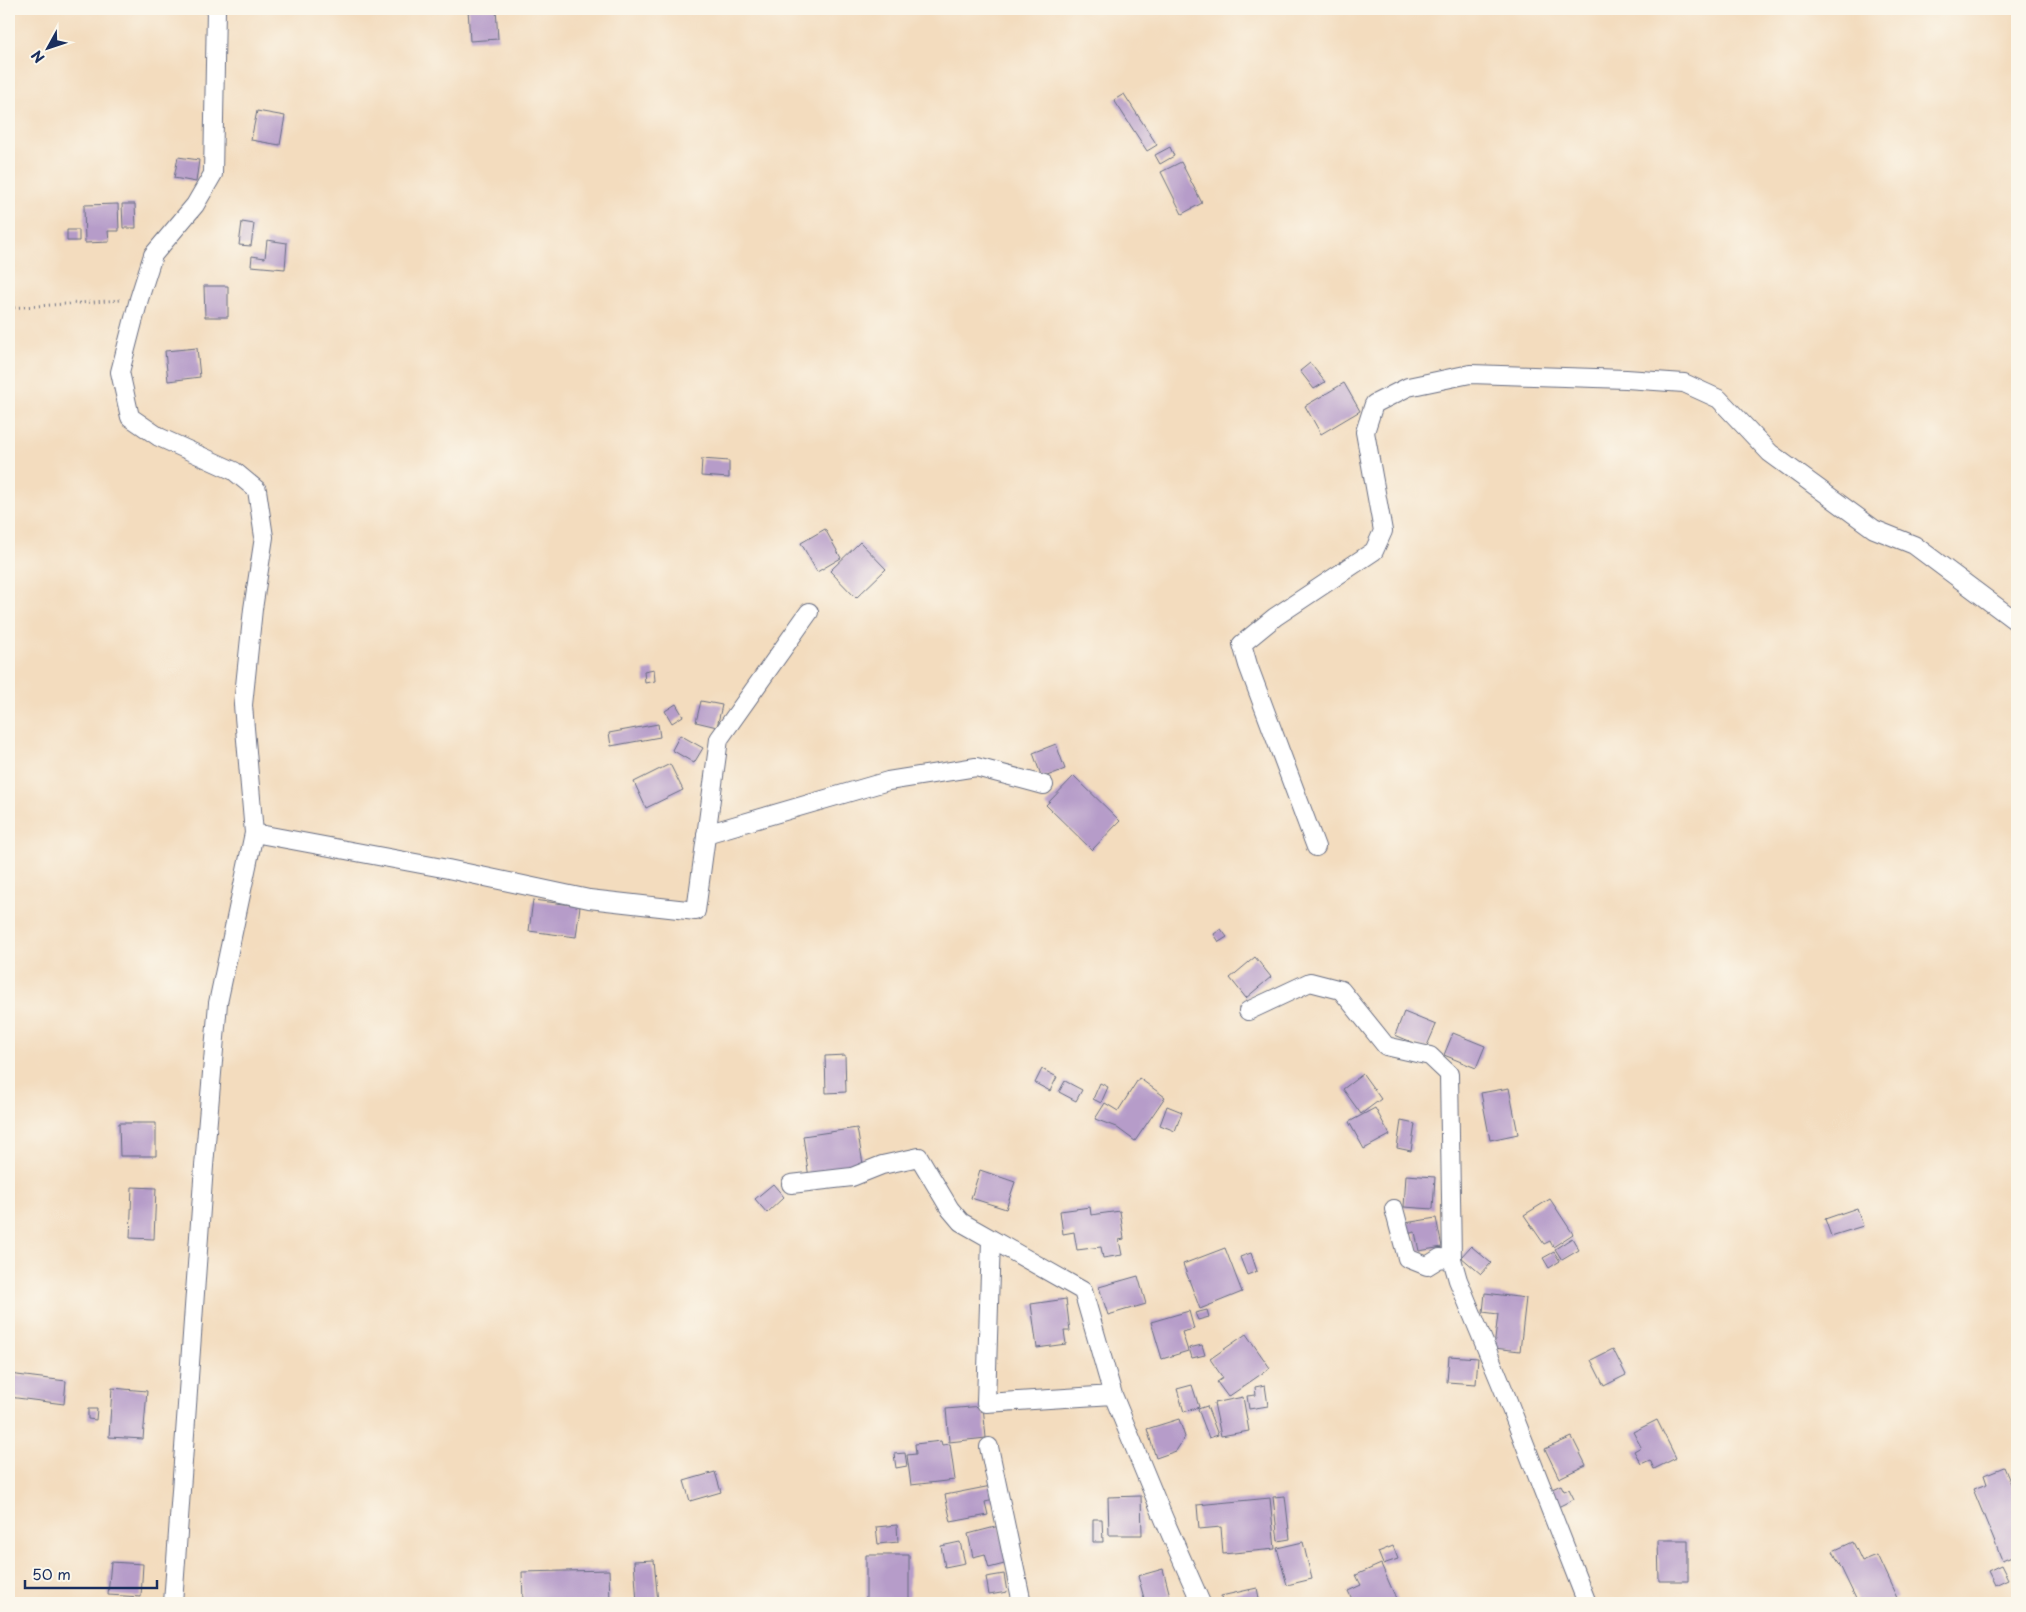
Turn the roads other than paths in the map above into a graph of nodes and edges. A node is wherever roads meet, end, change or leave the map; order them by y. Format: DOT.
graph roads {
  1 [pos="216,9"];
  2 [pos="809,612"];
  3 [pos="2017,622"];
  4 [pos="1044,785"];
  5 [pos="254,832"];
  6 [pos="706,834"];
  7 [pos="1316,847"];
  8 [pos="1248,1011"];
  9 [pos="791,1184"];
  10 [pos="1394,1209"];
  11 [pos="991,1239"];
  12 [pos="1452,1259"];
  13 [pos="1113,1395"];
  14 [pos="989,1447"];
  15 [pos="173,1603"];
  16 [pos="1022,1603"];
  17 [pos="1201,1603"];
  18 [pos="1587,1603"];
  1 -- 5 [label="street"];
  2 -- 6 [label="street"];
  3 -- 7 [label="street"];
  4 -- 6 [label="street"];
  5 -- 6 [label="street"];
  5 -- 15 [label="street"];
  8 -- 12 [label="street"];
  9 -- 11 [label="street"];
  10 -- 12 [label="street"];
  11 -- 13 [label="street"];
  11 -- 13 [label="street"];
  12 -- 18 [label="street"];
  13 -- 17 [label="street"];
  14 -- 16 [label="street"];
}
